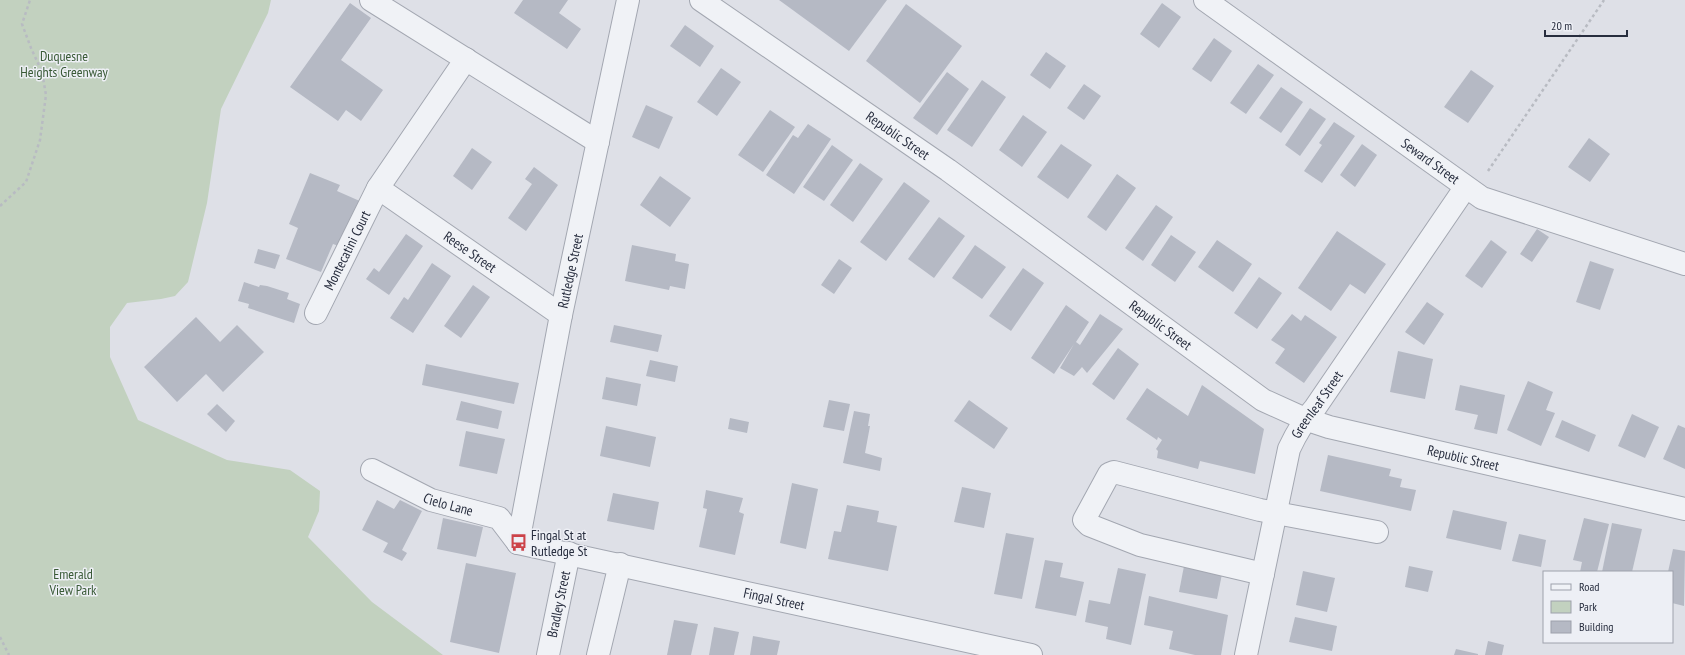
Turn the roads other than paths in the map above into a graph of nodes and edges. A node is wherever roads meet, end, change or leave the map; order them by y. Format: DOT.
graph roads {
  1 [pos="371,0"];
  2 [pos="628,0"];
  3 [pos="701,0"];
  4 [pos="1205,0"];
  5 [pos="466,59"];
  6 [pos="598,142"];
  7 [pos="378,188"];
  8 [pos="1465,188"];
  9 [pos="1685,264"];
  10 [pos="316,313"];
  11 [pos="561,315"];
  12 [pos="1305,419"];
  13 [pos="372,470"];
  14 [pos="1685,509"];
  15 [pos="1276,514"];
  16 [pos="1377,532"];
  17 [pos="518,543"];
  18 [pos="569,553"];
  19 [pos="620,564"];
  20 [pos="1263,574"];
  21 [pos="548,655"];
  22 [pos="598,655"];
  23 [pos="1031,655"];
  24 [pos="1246,655"];
  1 -- 5 [label="street"];
  2 -- 6 [label="street, Rutledge Street"];
  3 -- 12 [label="street, Republic Street"];
  4 -- 8 [label="street, Seward Street"];
  5 -- 6 [label="street"];
  5 -- 7 [label="street, Montecatini Court"];
  6 -- 11 [label="street, Rutledge Street"];
  7 -- 10 [label="street, Montecatini Court"];
  7 -- 11 [label="street, Reese Street"];
  8 -- 9 [label="street, Seward Street"];
  8 -- 12 [label="street, Greenleaf Street"];
  11 -- 17 [label="street, Rutledge Street"];
  12 -- 14 [label="street, Republic Street"];
  12 -- 15 [label="street, Greenleaf Street"];
  13 -- 17 [label="street, Cielo Lane"];
  15 -- 16 [label="street"];
  15 -- 20 [label="street, Greenleaf Street"];
  15 -- 20 [label="street"];
  17 -- 18 [label="street, Fingal Street"];
  18 -- 19 [label="street, Fingal Street"];
  18 -- 21 [label="street, Bradley Street"];
  19 -- 22 [label="street"];
  19 -- 23 [label="street, Fingal Street"];
  20 -- 24 [label="street, Greenleaf Street"];
}
